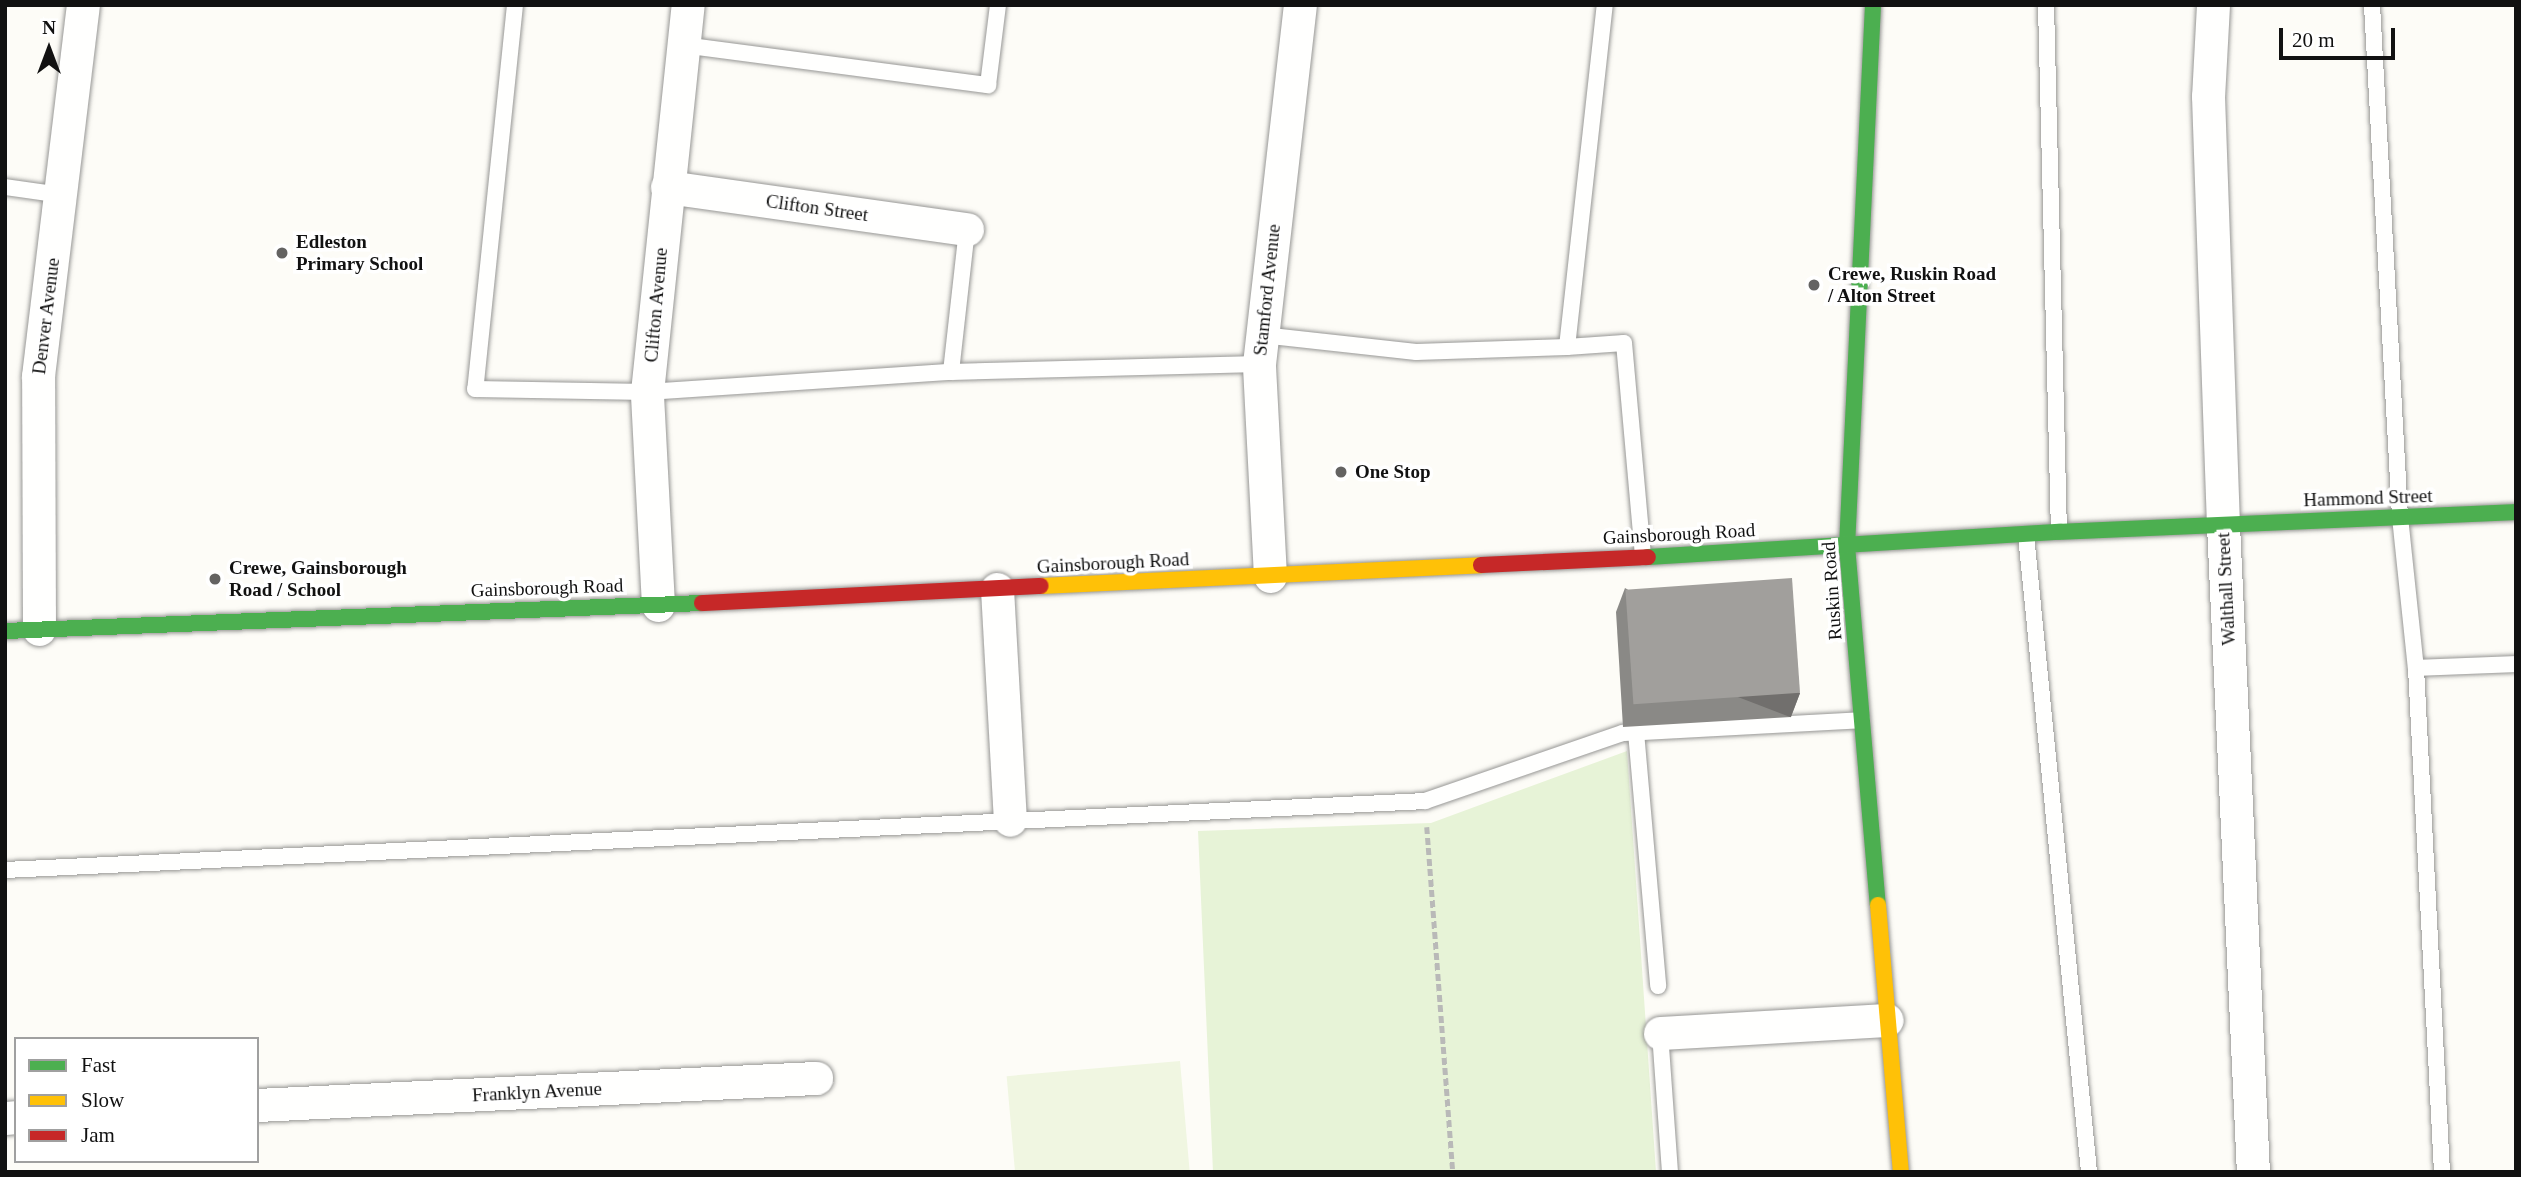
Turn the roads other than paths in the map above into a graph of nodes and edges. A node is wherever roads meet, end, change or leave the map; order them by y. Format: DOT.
graph roads {
  1 [pos="83,5"];
  2 [pos="516,5"];
  3 [pos="688,5"];
  4 [pos="998,5"];
  5 [pos="1300,5"];
  6 [pos="1605,5"];
  7 [pos="1873,5"];
  8 [pos="2046,5"];
  9 [pos="2213,5"];
  10 [pos="2372,5"];
  11 [pos="683,45"];
  12 [pos="5,187"];
  13 [pos="667,187"];
  14 [pos="61,195"];
  15 [pos="967,229"];
  16 [pos="1567,347"];
  17 [pos="1260,350"];
  18 [pos="951,372"];
  19 [pos="648,392"];
  20 [pos="2516,512"];
  21 [pos="2400,517"];
  22 [pos="2223,525"];
  23 [pos="2059,532"];
  24 [pos="2026,535"];
  25 [pos="1847,546"];
  26 [pos="1643,557"];
  27 [pos="1270,576"];
  28 [pos="997,589"];
  29 [pos="658,605"];
  30 [pos="39,629"];
  31 [pos="5,631"];
  32 [pos="2516,664"];
  33 [pos="2416,668"];
  34 [pos="1864,720"];
  35 [pos="1636,732"];
  36 [pos="1010,820"];
  37 [pos="5,870"];
  38 [pos="1658,986"];
  39 [pos="1887,1020"];
  40 [pos="1660,1033"];
  41 [pos="816,1078"];
  42 [pos="259,1105"];
  43 [pos="1670,1172"];
  44 [pos="1901,1172"];
  45 [pos="2089,1172"];
  46 [pos="2253,1172"];
  47 [pos="2442,1172"];
  1 -- 14 [label="street, Denver Avenue"];
  2 -- 19 [label="lane"];
  3 -- 11 [label="street, Clifton Avenue"];
  4 -- 11 [label="lane"];
  5 -- 17 [label="street, Stamford Avenue"];
  6 -- 16 [label="lane"];
  7 -- 25 [label="street, Ruskin Road"];
  8 -- 23 [label="lane"];
  9 -- 22 [label="street, Walthall Street"];
  10 -- 21 [label="lane"];
  11 -- 13 [label="street, Clifton Avenue"];
  12 -- 14 [label="lane"];
  13 -- 15 [label="street, Clifton Street"];
  13 -- 19 [label="street, Clifton Avenue"];
  14 -- 30 [label="street, Denver Avenue"];
  15 -- 18 [label="lane"];
  16 -- 17 [label="lane"];
  16 -- 26 [label="lane"];
  17 -- 18 [label="lane"];
  17 -- 27 [label="street, Stamford Avenue"];
  18 -- 19 [label="lane"];
  19 -- 29 [label="street, Clifton Avenue"];
  20 -- 21 [label="street, Hammond Street"];
  21 -- 22 [label="street, Hammond Street"];
  21 -- 33 [label="lane"];
  22 -- 23 [label="street, Gainsborough Road"];
  22 -- 46 [label="street, Walthall Street"];
  23 -- 24 [label="street, Gainsborough Road"];
  24 -- 25 [label="street, Gainsborough Road"];
  24 -- 45 [label="lane"];
  25 -- 26 [label="street, Gainsborough Road"];
  25 -- 34 [label="street, Ruskin Road"];
  26 -- 27 [label="street, Gainsborough Road"];
  27 -- 28 [label="street, Gainsborough Road"];
  28 -- 29 [label="street, Gainsborough Road"];
  28 -- 36 [label="street"];
  29 -- 30 [label="street, Gainsborough Road"];
  30 -- 31 [label="street, Gainsborough Road"];
  32 -- 33 [label="lane"];
  33 -- 47 [label="lane"];
  34 -- 35 [label="lane"];
  34 -- 39 [label="street, Ruskin Road"];
  35 -- 36 [label="lane"];
  35 -- 38 [label="lane"];
  36 -- 37 [label="lane"];
  39 -- 40 [label="street"];
  39 -- 44 [label="street, Ruskin Road"];
  40 -- 43 [label="lane"];
  41 -- 42 [label="street, Franklyn Avenue"];
}
